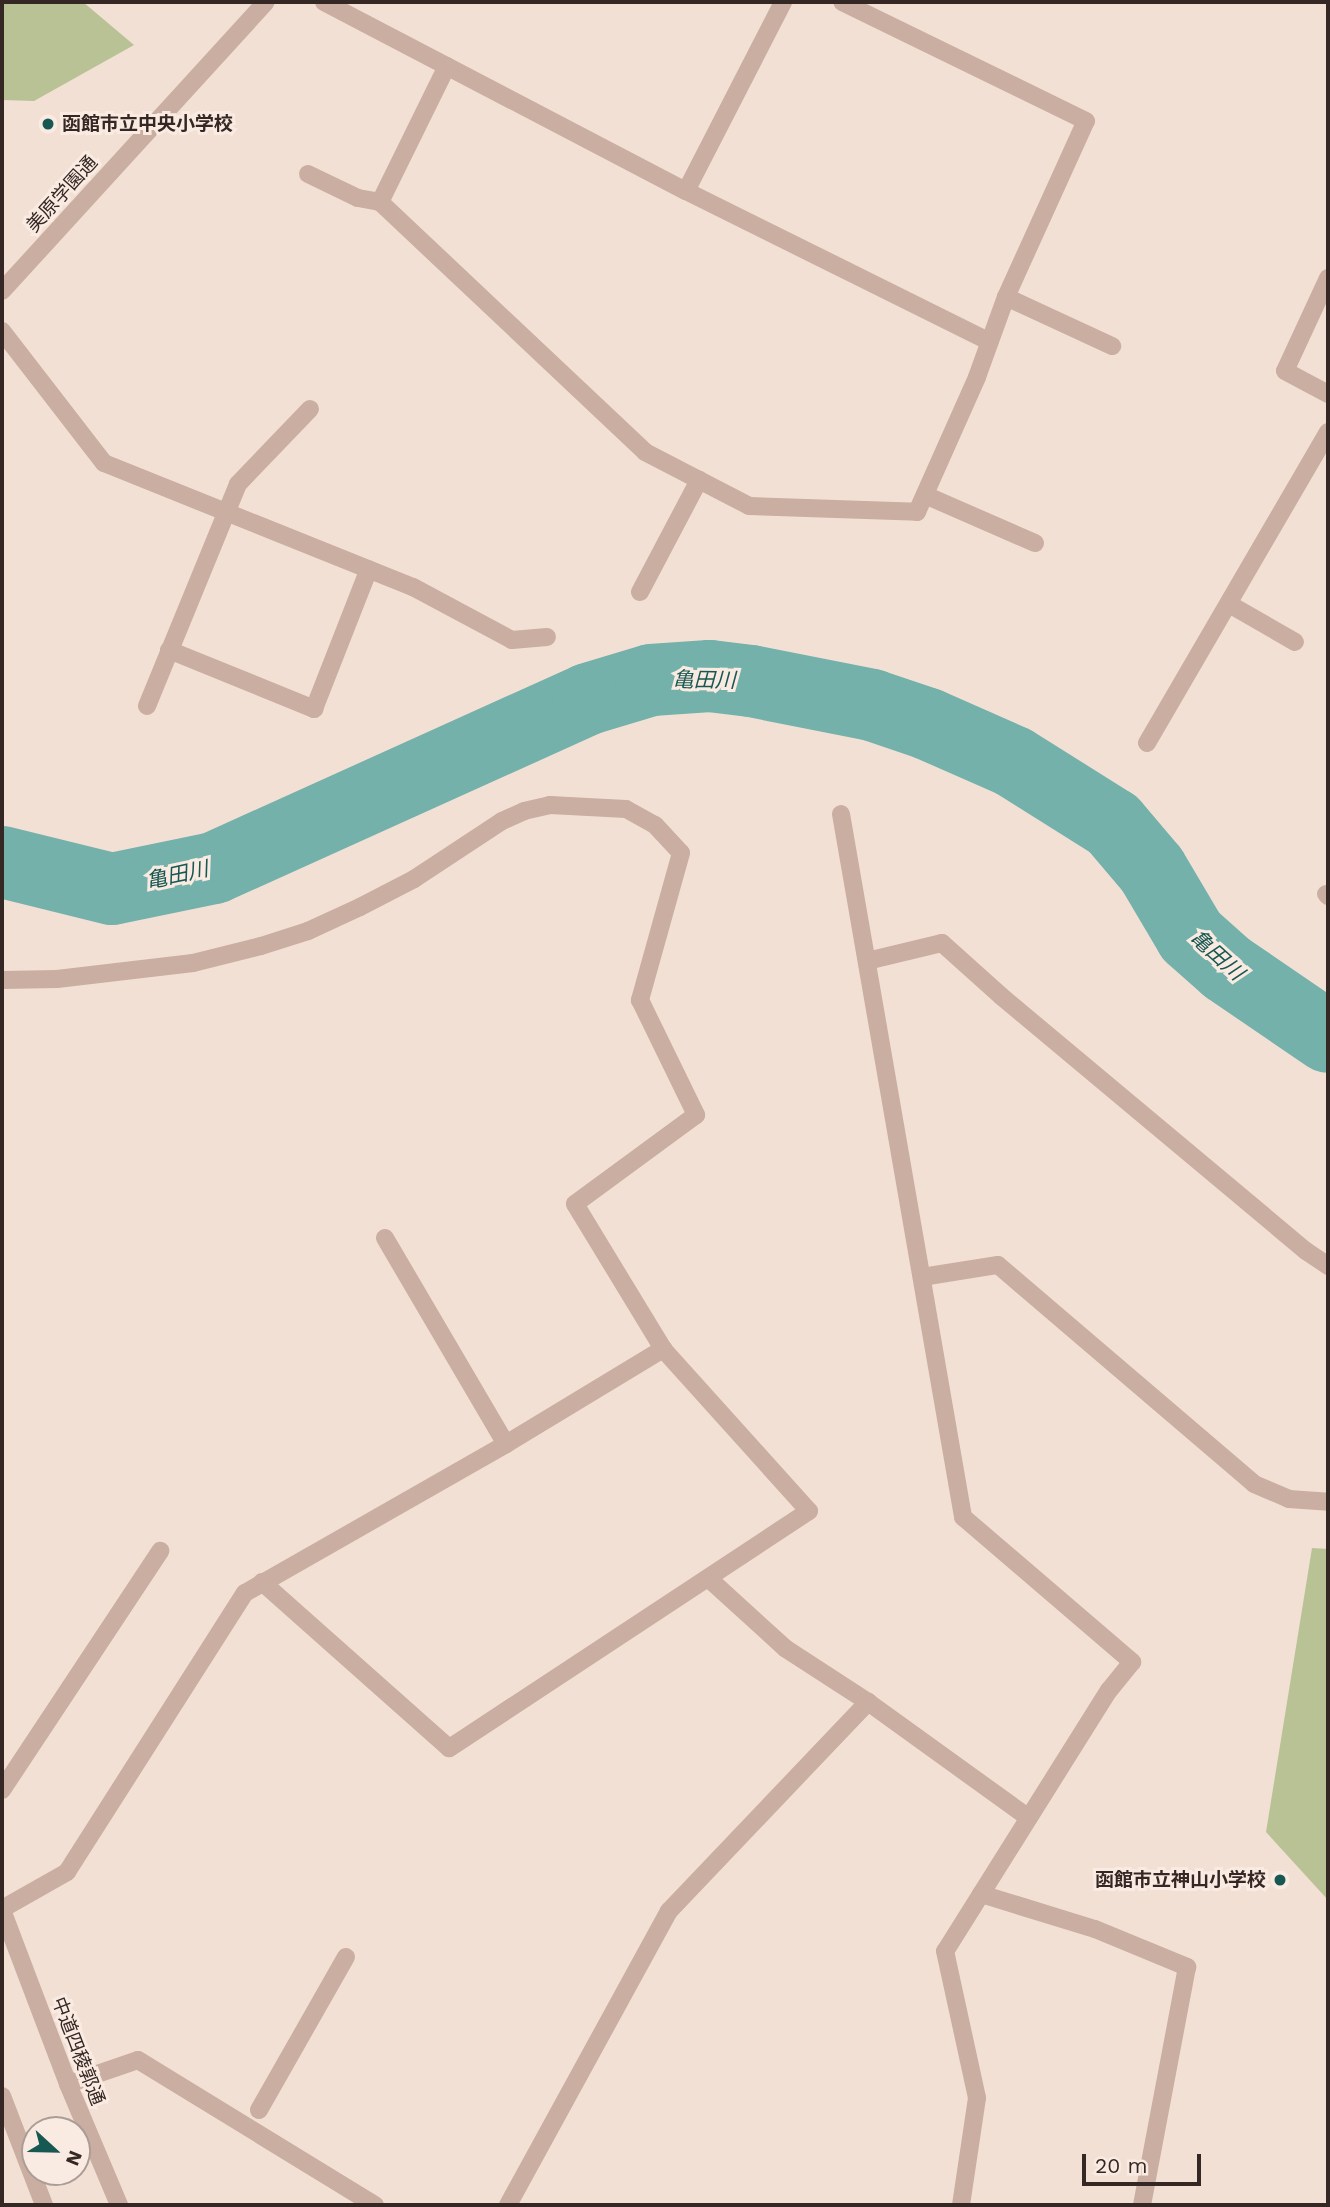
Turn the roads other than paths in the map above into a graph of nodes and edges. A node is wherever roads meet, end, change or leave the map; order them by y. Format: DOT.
graph roads {
  1 [pos="266,2"];
  2 [pos="324,2"];
  3 [pos="783,2"];
  4 [pos="842,2"];
  5 [pos="447,66"];
  6 [pos="308,174"];
  7 [pos="686,191"];
  8 [pos="380,202"];
  9 [pos="1328,278"];
  10 [pos="2,291"];
  11 [pos="1006,298"];
  12 [pos="2,331"];
  13 [pos="990,342"];
  14 [pos="1112,346"];
  15 [pos="1328,394"];
  16 [pos="310,408"];
  17 [pos="1328,432"];
  18 [pos="699,480"];
  19 [pos="925,495"];
  20 [pos="225,511"];
  21 [pos="1035,543"];
  22 [pos="369,569"];
  23 [pos="640,592"];
  24 [pos="1229,604"];
  25 [pos="547,637"];
  26 [pos="1295,642"];
  27 [pos="169,650"];
  28 [pos="147,706"];
  29 [pos="1147,743"];
  30 [pos="841,814"];
  31 [pos="867,961"];
  32 [pos="2,980"];
  33 [pos="385,1238"];
  34 [pos="1328,1266"];
  35 [pos="922,1278"];
  36 [pos="663,1349"];
  37 [pos="506,1444"];
  38 [pos="1328,1502"];
  39 [pos="160,1551"];
  40 [pos="708,1578"];
  41 [pos="262,1583"];
  42 [pos="867,1702"];
  43 [pos="2,1790"];
  44 [pos="1029,1818"];
  45 [pos="981,1894"];
  46 [pos="2,1909"];
  47 [pos="346,1957"];
  48 [pos="68,2084"];
  49 [pos="2,2096"];
  50 [pos="259,2110"];
  51 [pos="44,2205"];
  52 [pos="119,2205"];
  53 [pos="375,2205"];
  54 [pos="508,2205"];
  55 [pos="961,2205"];
  56 [pos="1142,2205"];
  1 -- 10 [label="street, 美原学園通"];
  2 -- 5 [label="street"];
  3 -- 7 [label="street"];
  4 -- 11 [label="street"];
  5 -- 7 [label="street"];
  5 -- 8 [label="street"];
  6 -- 8 [label="street"];
  7 -- 13 [label="street"];
  8 -- 18 [label="street"];
  9 -- 15 [label="street"];
  11 -- 13 [label="street"];
  11 -- 14 [label="street"];
  12 -- 20 [label="street"];
  13 -- 19 [label="street"];
  16 -- 20 [label="street"];
  17 -- 24 [label="street"];
  18 -- 19 [label="street"];
  18 -- 23 [label="street"];
  19 -- 21 [label="street"];
  20 -- 22 [label="street"];
  20 -- 27 [label="street"];
  22 -- 25 [label="street"];
  22 -- 27 [label="street"];
  24 -- 26 [label="street"];
  24 -- 29 [label="street"];
  27 -- 28 [label="street"];
  30 -- 31 [label="street"];
  31 -- 34 [label="street"];
  31 -- 35 [label="street"];
  32 -- 36 [label="street"];
  33 -- 37 [label="street"];
  35 -- 38 [label="street"];
  35 -- 44 [label="street"];
  36 -- 37 [label="street"];
  36 -- 40 [label="street"];
  37 -- 41 [label="street"];
  39 -- 43 [label="street"];
  40 -- 41 [label="street"];
  40 -- 42 [label="street"];
  41 -- 46 [label="street"];
  42 -- 44 [label="street"];
  42 -- 54 [label="street"];
  44 -- 45 [label="street"];
  45 -- 55 [label="street"];
  45 -- 56 [label="street"];
  46 -- 48 [label="street, 中道四稜郭通"];
  47 -- 50 [label="street"];
  48 -- 52 [label="street, 中道四稜郭通"];
  48 -- 53 [label="street"];
  49 -- 51 [label="street"];
}
